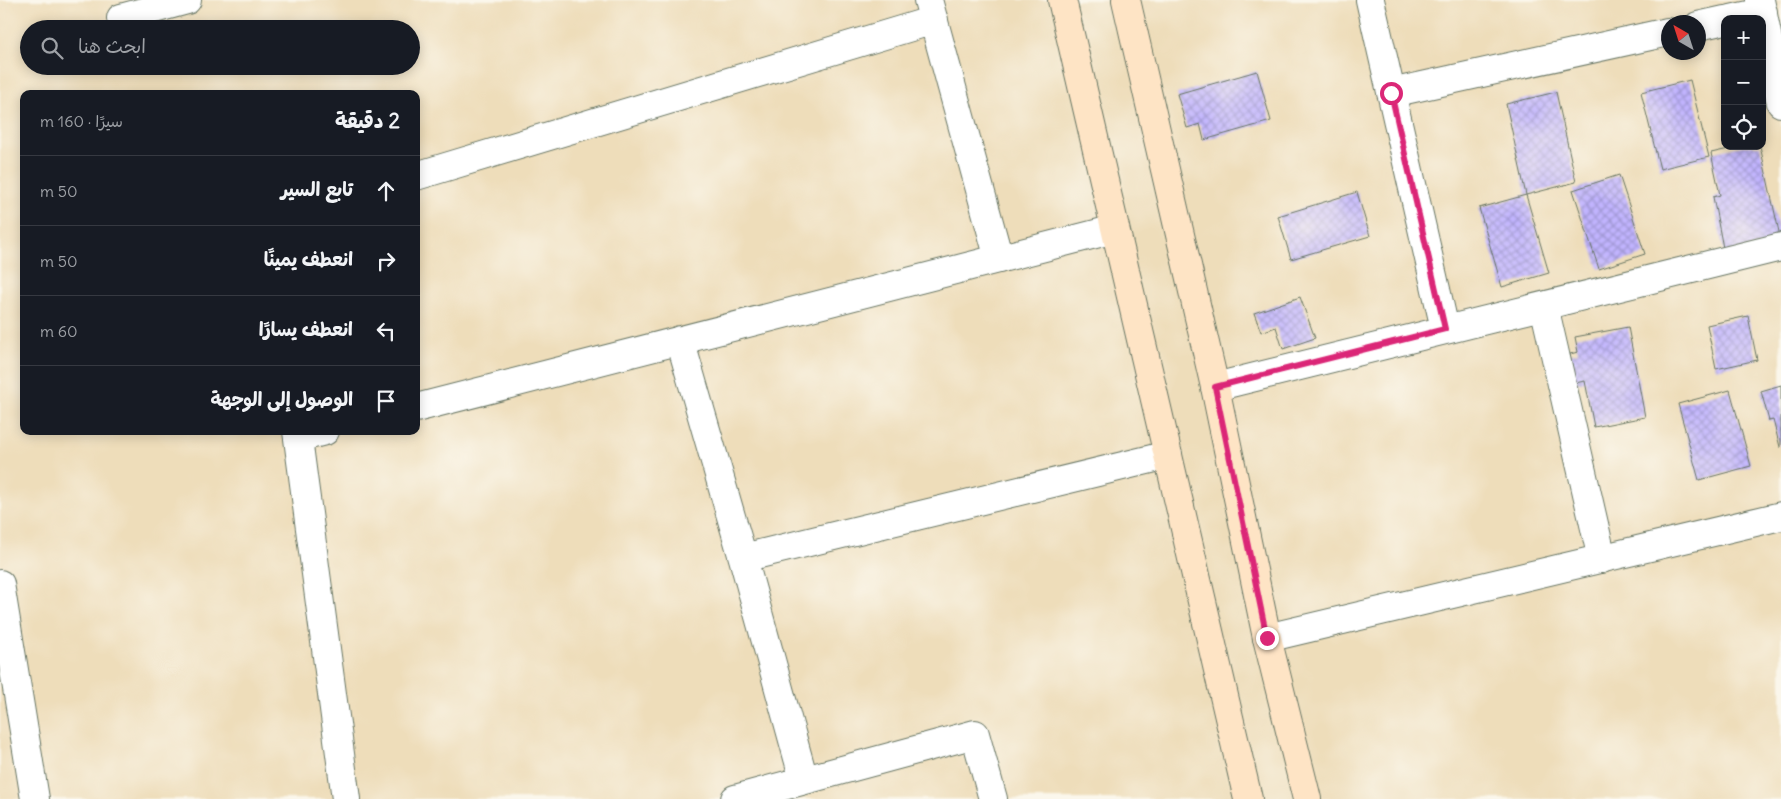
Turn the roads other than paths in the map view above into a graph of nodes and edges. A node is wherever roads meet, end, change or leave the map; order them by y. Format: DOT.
graph roads {
  1 [pos="187,0"];
  2 [pos="1062,0"];
  3 [pos="1126,0"];
  4 [pos="1370,0"];
  5 [pos="1762,6"];
  6 [pos="931,10"];
  7 [pos="1741,15"];
  8 [pos="121,18"];
  9 [pos="1721,21"];
  10 [pos="1706,24"];
  11 [pos="1661,34"];
  12 [pos="1391,93"];
  13 [pos="1781,103"];
  14 [pos="420,175"];
  15 [pos="1115,229"];
  16 [pos="1781,247"];
  17 [pos="999,259"];
  18 [pos="1544,306"];
  19 [pos="1445,329"];
  20 [pos="680,340"];
  21 [pos="1215,387"];
  22 [pos="420,407"];
  23 [pos="298,435"];
  24 [pos="1168,455"];
  25 [pos="1781,516"];
  26 [pos="743,558"];
  27 [pos="1602,559"];
  28 [pos="0,584"];
  29 [pos="1267,638"];
  30 [pos="804,780"];
  31 [pos="35,799"];
  32 [pos="346,799"];
  33 [pos="735,799"];
  34 [pos="993,799"];
  35 [pos="1248,799"];
  36 [pos="1307,799"];
  1 -- 8 [label="street"];
  2 -- 15 [label="street"];
  3 -- 21 [label="street"];
  4 -- 12 [label="street"];
  5 -- 7 [label="street"];
  5 -- 13 [label="street"];
  6 -- 14 [label="street"];
  6 -- 17 [label="street"];
  9 -- 10 [label="street"];
  11 -- 12 [label="street"];
  12 -- 19 [label="street"];
  15 -- 17 [label="street"];
  15 -- 24 [label="street"];
  16 -- 18 [label="street"];
  17 -- 20 [label="street"];
  18 -- 19 [label="street"];
  18 -- 27 [label="street"];
  19 -- 21 [label="street"];
  20 -- 22 [label="street"];
  20 -- 26 [label="street"];
  21 -- 29 [label="street"];
  23 -- 32 [label="street"];
  24 -- 26 [label="street"];
  24 -- 35 [label="street"];
  25 -- 27 [label="street"];
  26 -- 30 [label="street"];
  27 -- 29 [label="street"];
  28 -- 31 [label="street"];
  29 -- 36 [label="street"];
  30 -- 33 [label="street"];
  30 -- 34 [label="street"];
}
